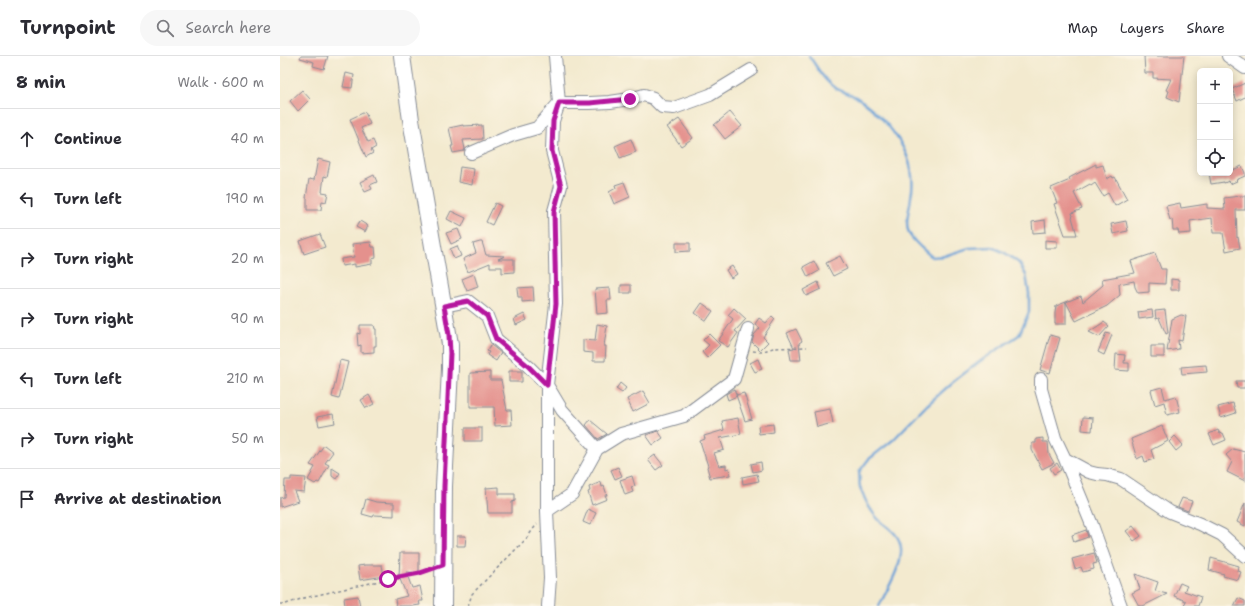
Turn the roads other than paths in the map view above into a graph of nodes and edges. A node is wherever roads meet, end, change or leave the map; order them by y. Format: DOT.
graph roads {
  1 [pos="402,56"];
  2 [pos="555,56"];
  3 [pos="1228,56"];
  4 [pos="1245,68"];
  5 [pos="751,70"];
  6 [pos="559,103"];
  7 [pos="471,154"];
  8 [pos="444,306"];
  9 [pos="748,329"];
  10 [pos="1041,379"];
  11 [pos="547,385"];
  12 [pos="596,449"];
  13 [pos="1065,459"];
  14 [pos="547,511"];
  15 [pos="1245,556"];
  16 [pos="443,606"];
  17 [pos="548,606"];
  18 [pos="1121,606"];
  1 -- 8 [label="main road"];
  2 -- 6 [label="street"];
  3 -- 4 [label="street"];
  5 -- 6 [label="street"];
  6 -- 7 [label="street"];
  6 -- 11 [label="street"];
  8 -- 11 [label="street"];
  8 -- 16 [label="main road"];
  9 -- 12 [label="street"];
  10 -- 13 [label="street"];
  11 -- 12 [label="street"];
  11 -- 14 [label="street"];
  12 -- 14 [label="street"];
  13 -- 15 [label="street"];
  13 -- 18 [label="street"];
  14 -- 17 [label="street"];
}
